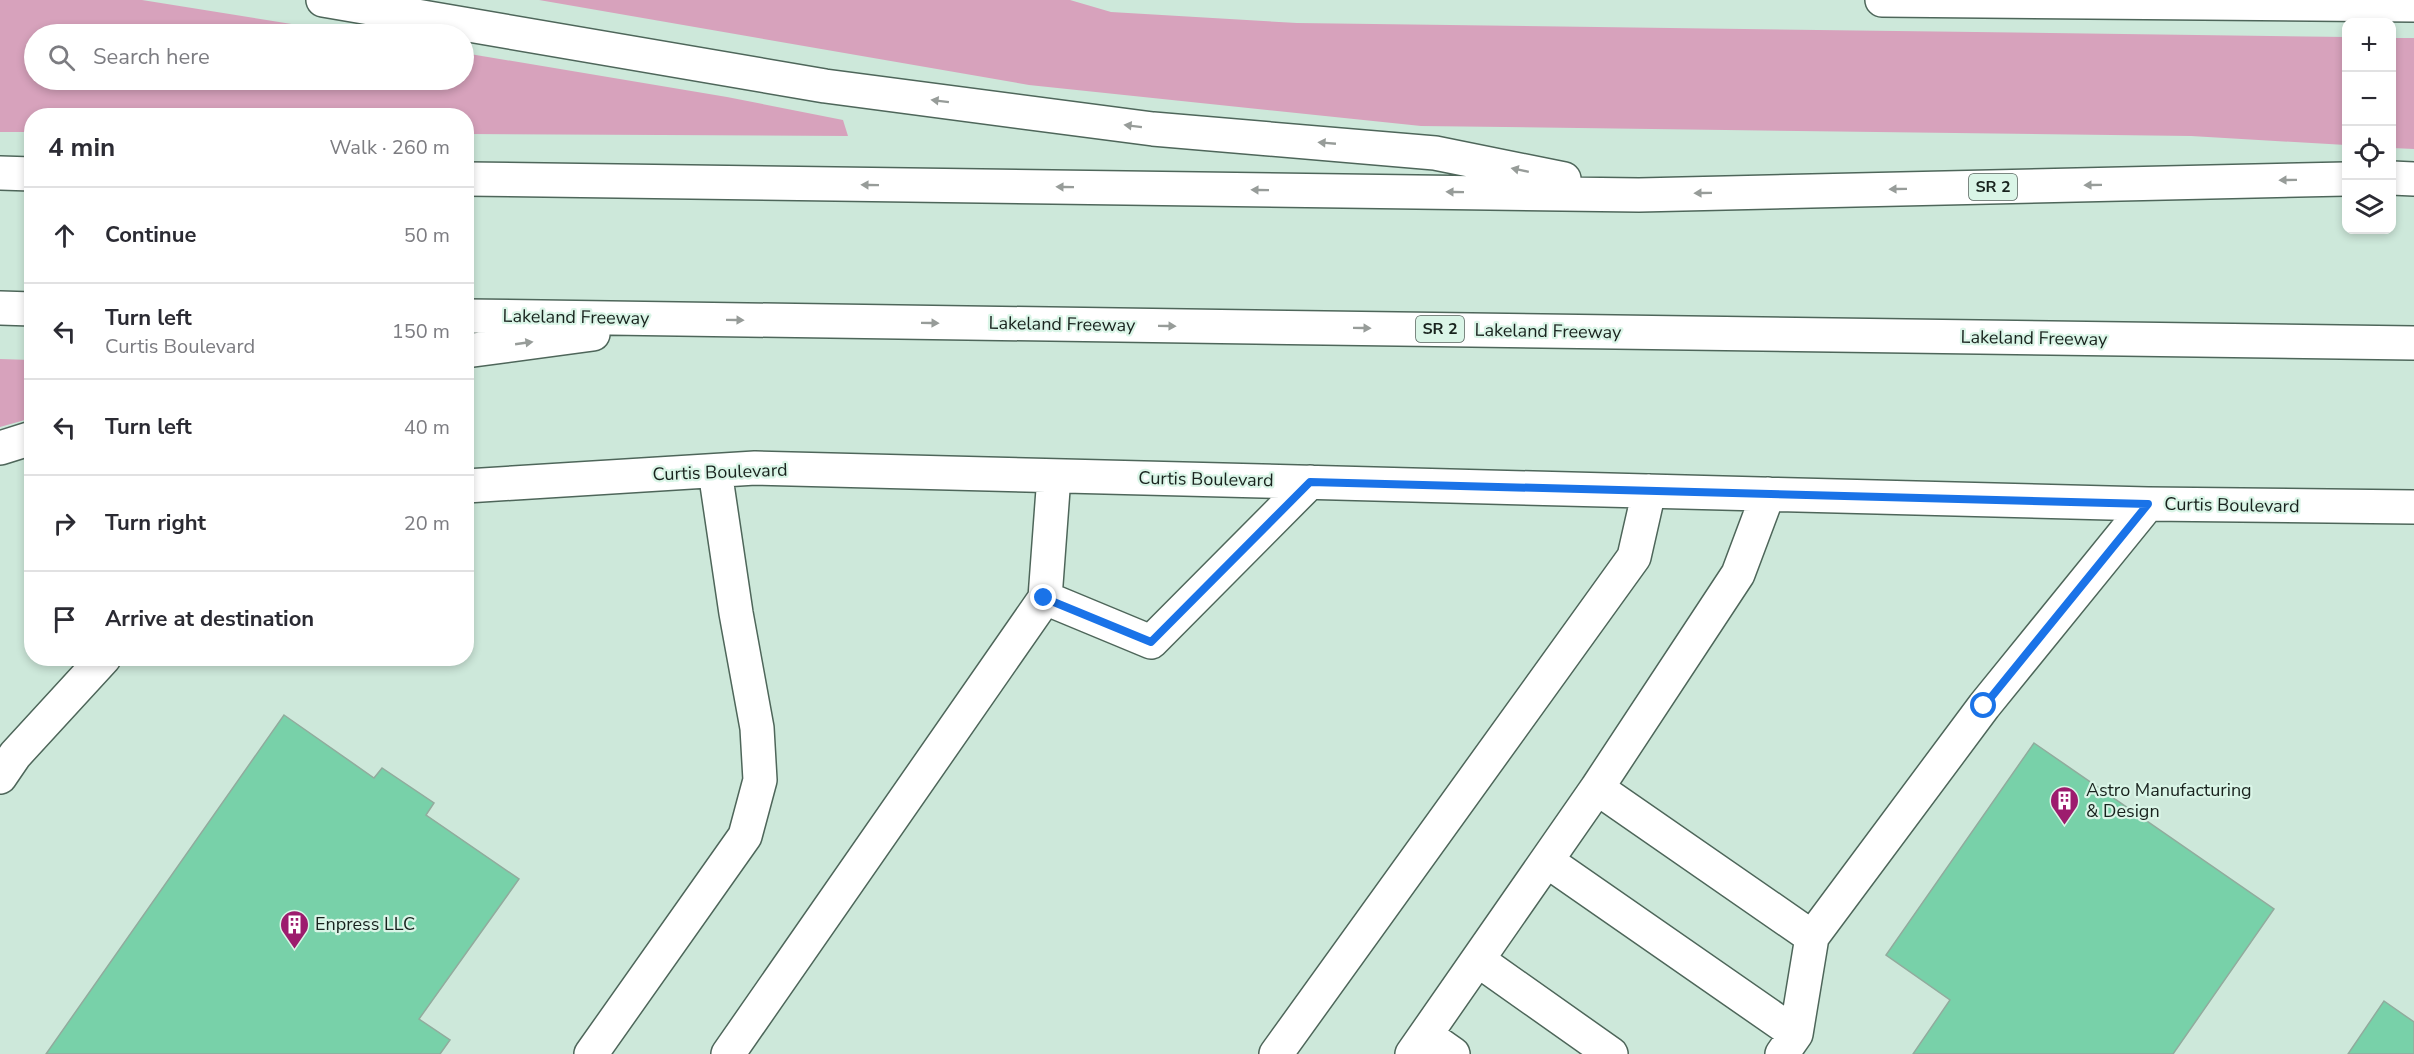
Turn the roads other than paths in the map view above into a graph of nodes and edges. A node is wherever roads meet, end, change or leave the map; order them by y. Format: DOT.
graph roads {
  1 [pos="323,0"];
  2 [pos="1882,0"];
  3 [pos="2345,2"];
  4 [pos="2414,5"];
  5 [pos="463,24"];
  6 [pos="474,26"];
  7 [pos="0,173"];
  8 [pos="24,174"];
  9 [pos="2396,178"];
  10 [pos="474,179"];
  11 [pos="2342,179"];
  12 [pos="2414,179"];
  13 [pos="1639,195"];
  14 [pos="0,308"];
  15 [pos="24,309"];
  16 [pos="474,316"];
  17 [pos="702,320"];
  18 [pos="2414,343"];
  19 [pos="474,350"];
  20 [pos="24,440"];
  21 [pos="0,448"];
  22 [pos="715,471"];
  23 [pos="1054,476"];
  24 [pos="1310,482"];
  25 [pos="474,486"];
  26 [pos="1648,491"];
  27 [pos="1768,494"];
  28 [pos="2148,504"];
  29 [pos="2414,507"];
  30 [pos="1044,598"];
  31 [pos="97,666"];
  32 [pos="0,777"];
  33 [pos="1597,788"];
  34 [pos="1547,861"];
  35 [pos="1812,937"];
  36 [pos="1478,960"];
  37 [pos="1419,1044"];
  38 [pos="1789,1044"];
  39 [pos="591,1054"];
  40 [pos="728,1054"];
  41 [pos="1276,1054"];
  42 [pos="1453,1054"];
  43 [pos="1611,1054"];
  5 -- 1 [label="main road, one-way"];
  2 -- 3 [label="main road"];
  3 -- 4 [label="main road"];
  13 -- 6 [label="main road, one-way"];
  7 -- 8 [label="main road"];
  9 -- 12 [label="main road"];
  13 -- 10 [label="main road, SR 2, one-way"];
  11 -- 13 [label="main road, SR 2, one-way"];
  14 -- 15 [label="main road"];
  16 -- 17 [label="main road, Lakeland Freeway / SR 2"];
  17 -- 18 [label="main road, Lakeland Freeway / SR 2, one-way"];
  19 -- 17 [label="main road, one-way"];
  20 -- 21 [label="main road"];
  22 -- 23 [label="main road, Curtis Boulevard"];
  22 -- 25 [label="main road, Curtis Boulevard"];
  22 -- 39 [label="main road"];
  23 -- 24 [label="main road, Curtis Boulevard"];
  23 -- 30 [label="main road"];
  24 -- 26 [label="main road, Curtis Boulevard"];
  24 -- 30 [label="main road"];
  26 -- 27 [label="main road, Curtis Boulevard"];
  26 -- 41 [label="main road"];
  27 -- 28 [label="main road, Curtis Boulevard"];
  27 -- 33 [label="main road"];
  28 -- 29 [label="main road, Curtis Boulevard"];
  28 -- 35 [label="main road"];
  30 -- 40 [label="main road"];
  31 -- 32 [label="main road"];
  33 -- 34 [label="main road"];
  33 -- 35 [label="main road"];
  34 -- 36 [label="main road"];
  34 -- 38 [label="main road"];
  35 -- 38 [label="main road"];
  36 -- 37 [label="main road"];
  36 -- 43 [label="main road"];
  37 -- 42 [label="main road"];
}
